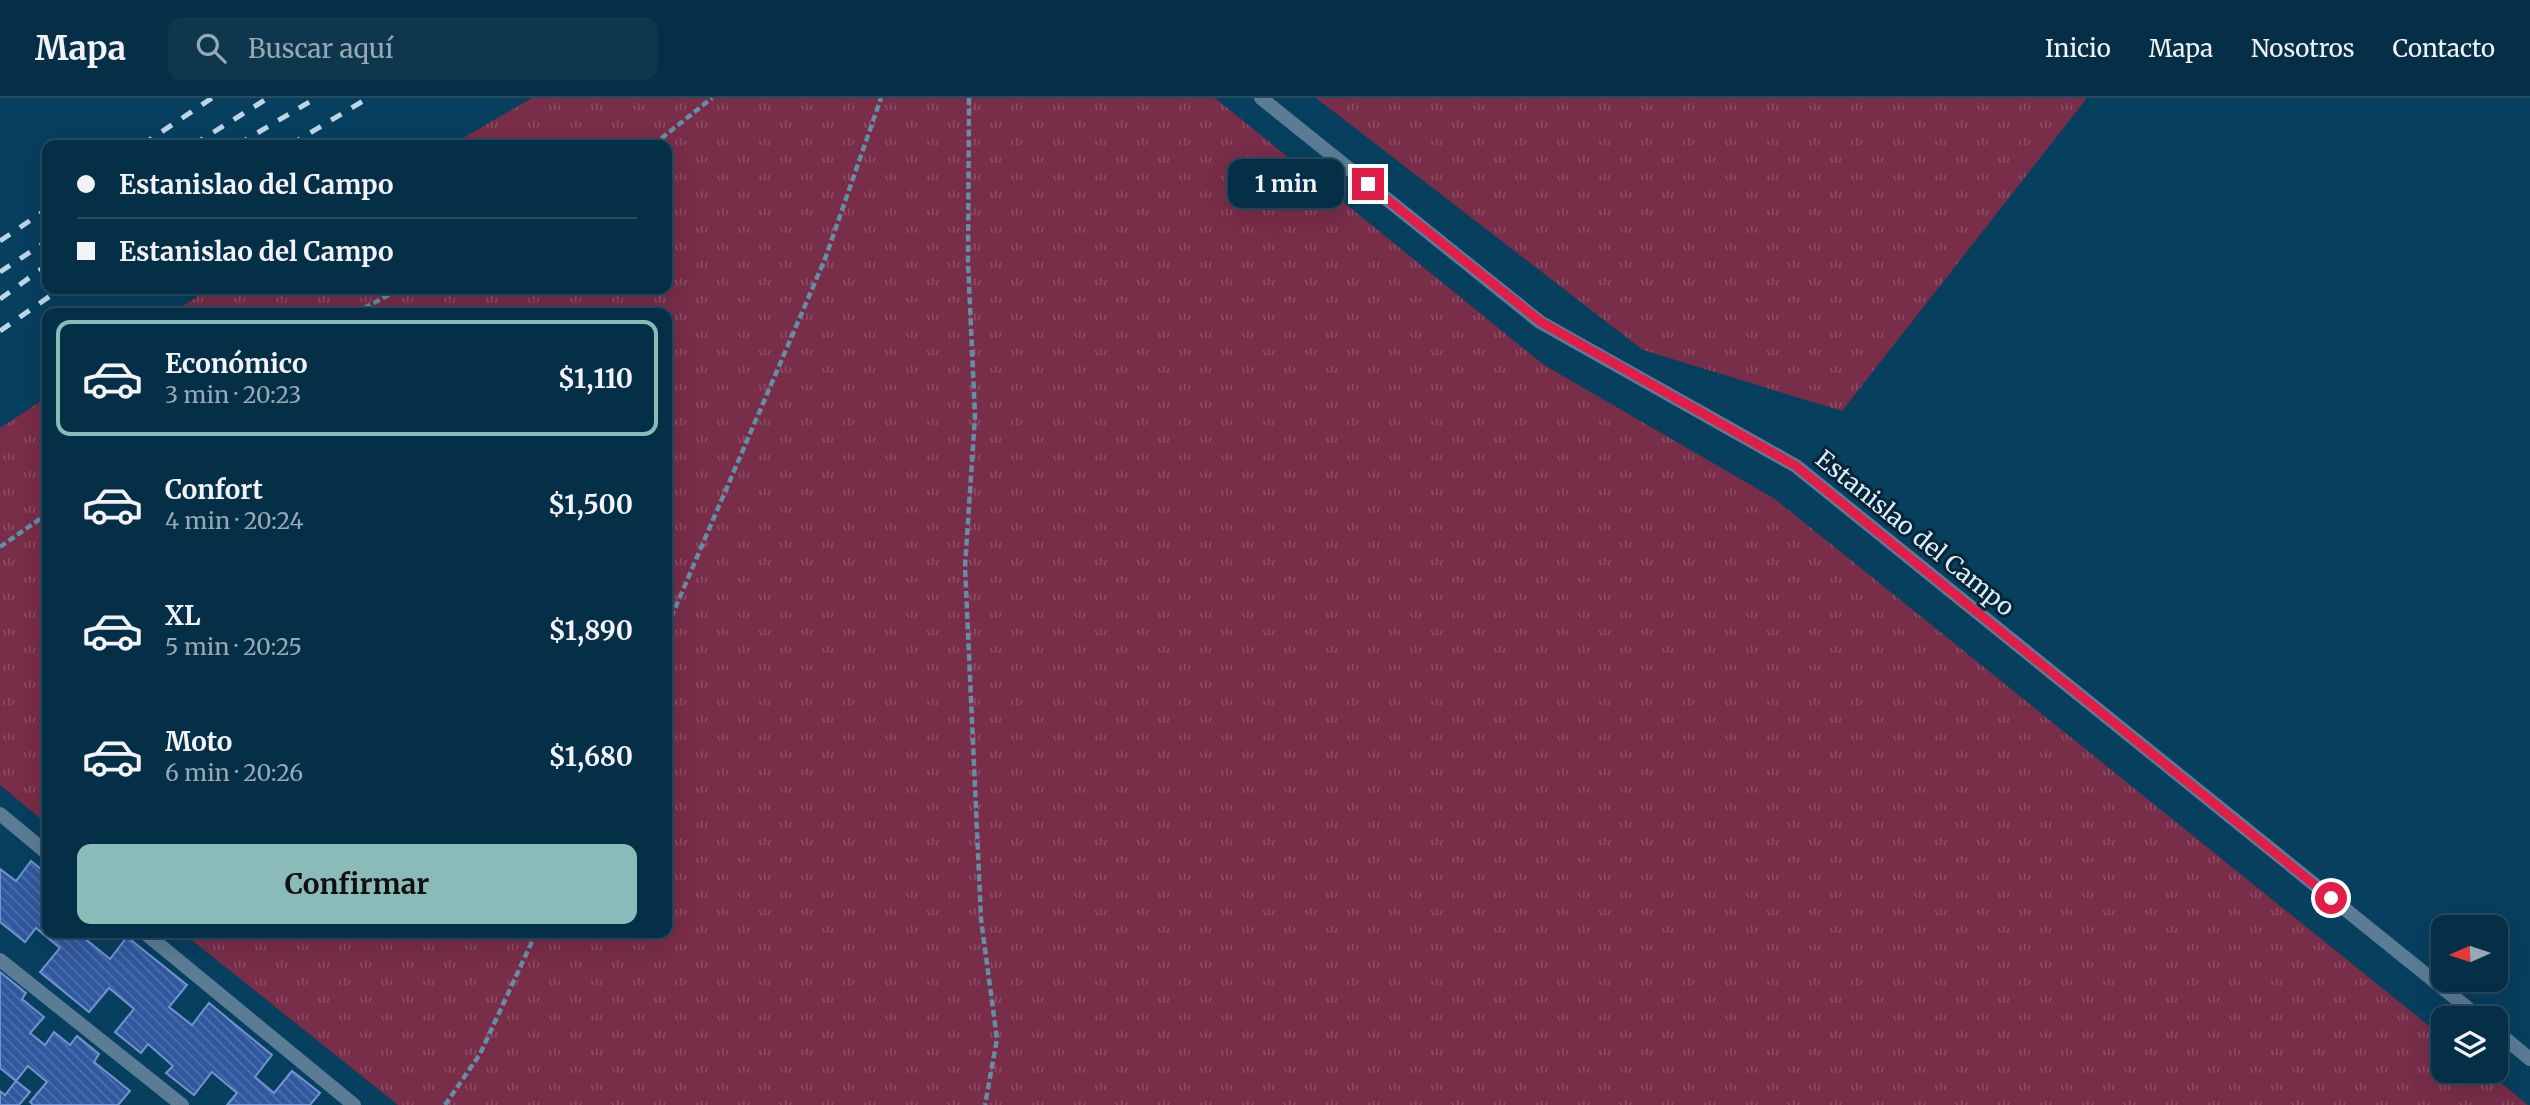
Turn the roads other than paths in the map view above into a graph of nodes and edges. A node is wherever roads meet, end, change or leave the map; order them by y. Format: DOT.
graph roads {
  1 [pos="1261,98"];
  2 [pos="0,814"];
  3 [pos="42,849"];
  4 [pos="151,938"];
  5 [pos="0,960"];
  6 [pos="2465,1006"];
  7 [pos="2508,1041"];
  8 [pos="2530,1059"];
  9 [pos="182,1105"];
  10 [pos="354,1105"];
  1 -- 6 [label="street, Estanislao del Campo"];
  2 -- 3 [label="street"];
  4 -- 10 [label="street"];
  5 -- 9 [label="street"];
  7 -- 8 [label="street"];
}
